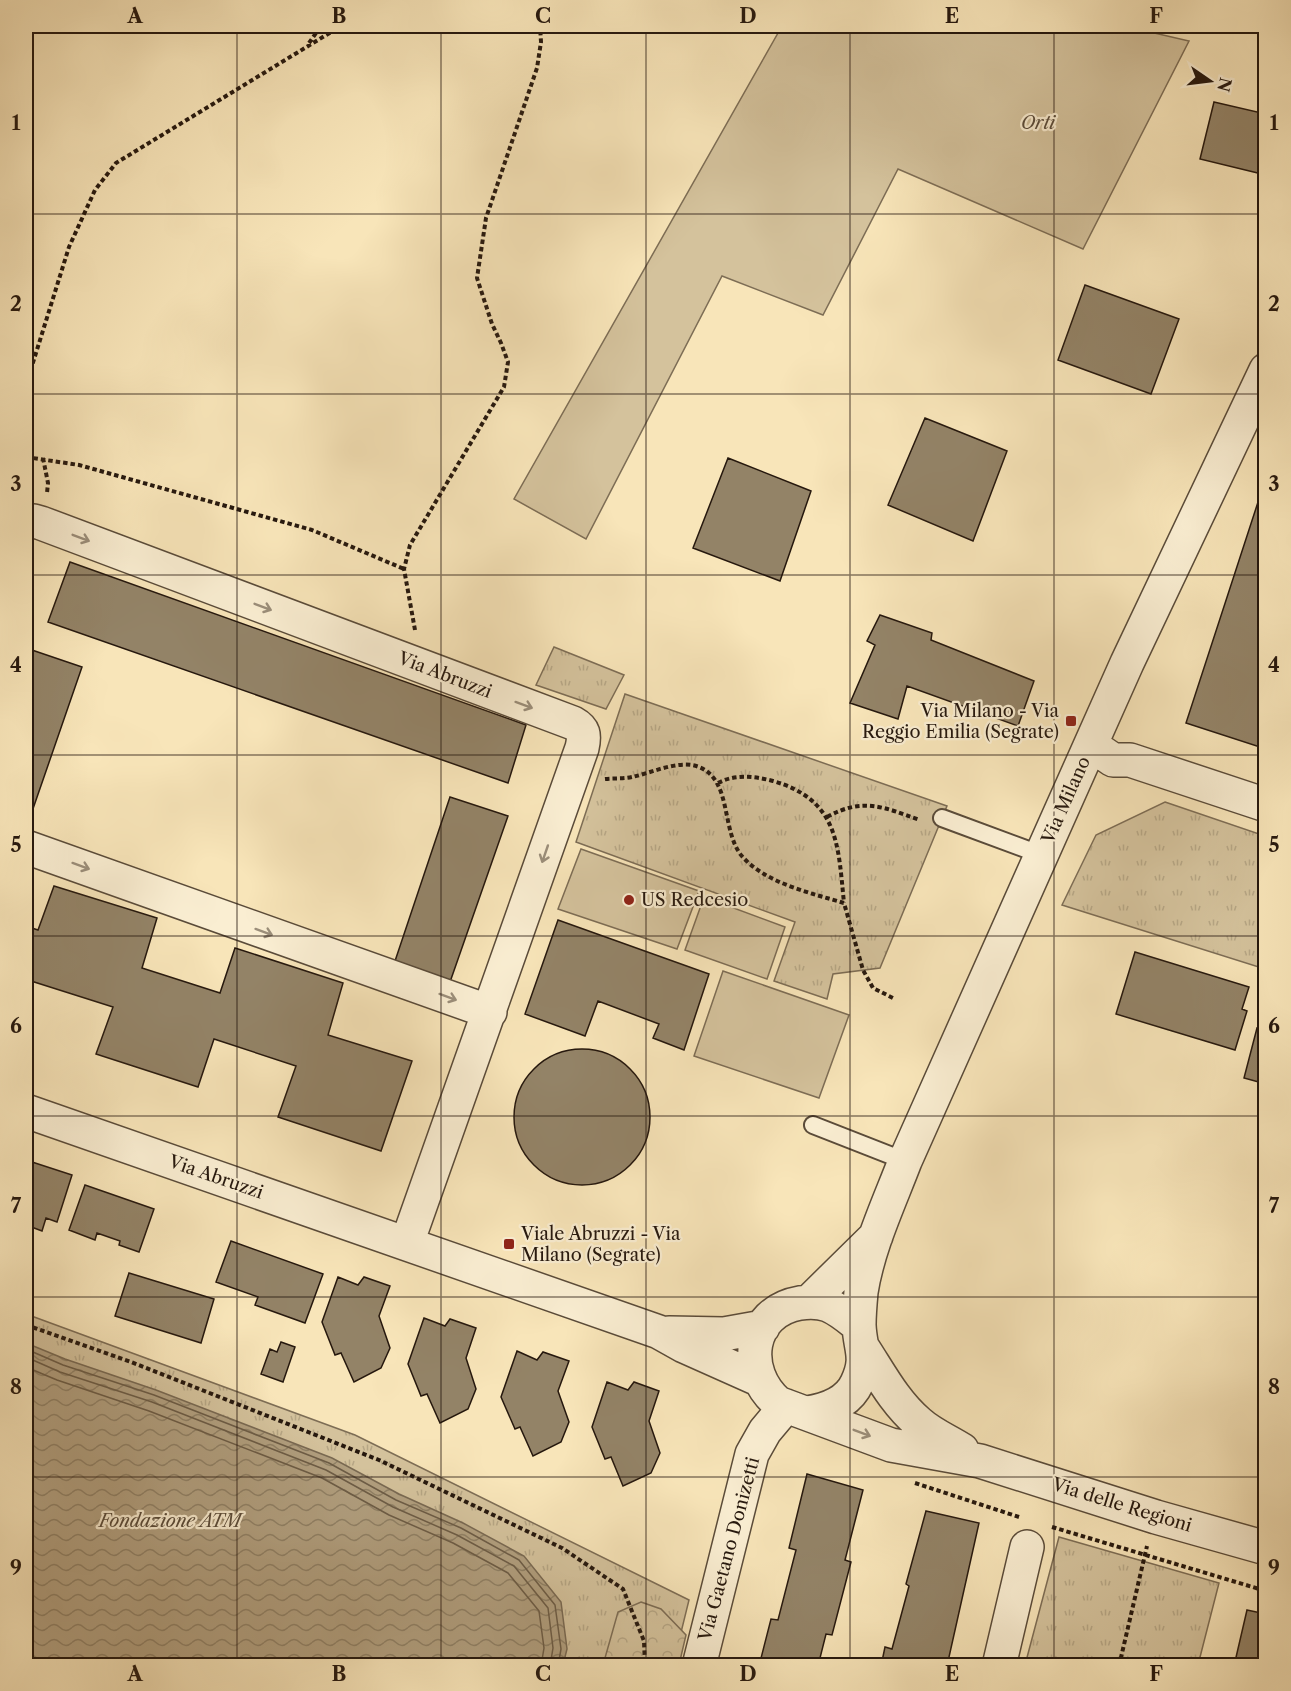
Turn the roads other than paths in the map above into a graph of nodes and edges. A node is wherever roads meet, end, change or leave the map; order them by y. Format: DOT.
graph roads {
  1 [pos="1266,370"];
  2 [pos="26,523"];
  3 [pos="1091,745"];
  4 [pos="1266,805"];
  5 [pos="942,818"];
  6 [pos="26,847"];
  7 [pos="1042,855"];
  8 [pos="490,1012"];
  9 [pos="26,1111"];
  10 [pos="813,1125"];
  11 [pos="905,1161"];
  12 [pos="877,1234"];
  13 [pos="406,1243"];
  14 [pos="809,1302"];
  15 [pos="763,1327"];
  16 [pos="659,1332"];
  17 [pos="861,1337"];
  18 [pos="758,1379"];
  19 [pos="797,1409"];
  20 [pos="980,1461"];
  21 [pos="1031,1530"];
  22 [pos="1266,1548"];
  23 [pos="699,1665"];
  24 [pos="999,1665"];
  1 -- 3 [label="street, Via Milano"];
  2 -- 8 [label="street, Via Abruzzi, one-way"];
  3 -- 4 [label="street"];
  3 -- 7 [label="street, Via Milano"];
  5 -- 7 [label="lane"];
  6 -- 8 [label="street, one-way"];
  7 -- 11 [label="street, Via Milano"];
  8 -- 13 [label="street, Via Abruzzi"];
  9 -- 13 [label="street, Via Abruzzi"];
  10 -- 11 [label="lane"];
  11 -- 12 [label="street, Via Milano"];
  12 -- 14 [label="street"];
  12 -- 17 [label="street, Via Milano"];
  13 -- 16 [label="street, Via Abruzzi"];
  14 -- 15 [label="street"];
  14 -- 17 [label="street"];
  15 -- 16 [label="street, Via Abruzzi"];
  15 -- 18 [label="street"];
  16 -- 18 [label="street, Via Abruzzi"];
  17 -- 19 [label="street"];
  17 -- 20 [label="street"];
  18 -- 19 [label="street"];
  19 -- 20 [label="street, one-way"];
  19 -- 23 [label="street, Via Gaetano Donizetti"];
  20 -- 22 [label="street, Via delle Regioni"];
  21 -- 24 [label="street"];
}
